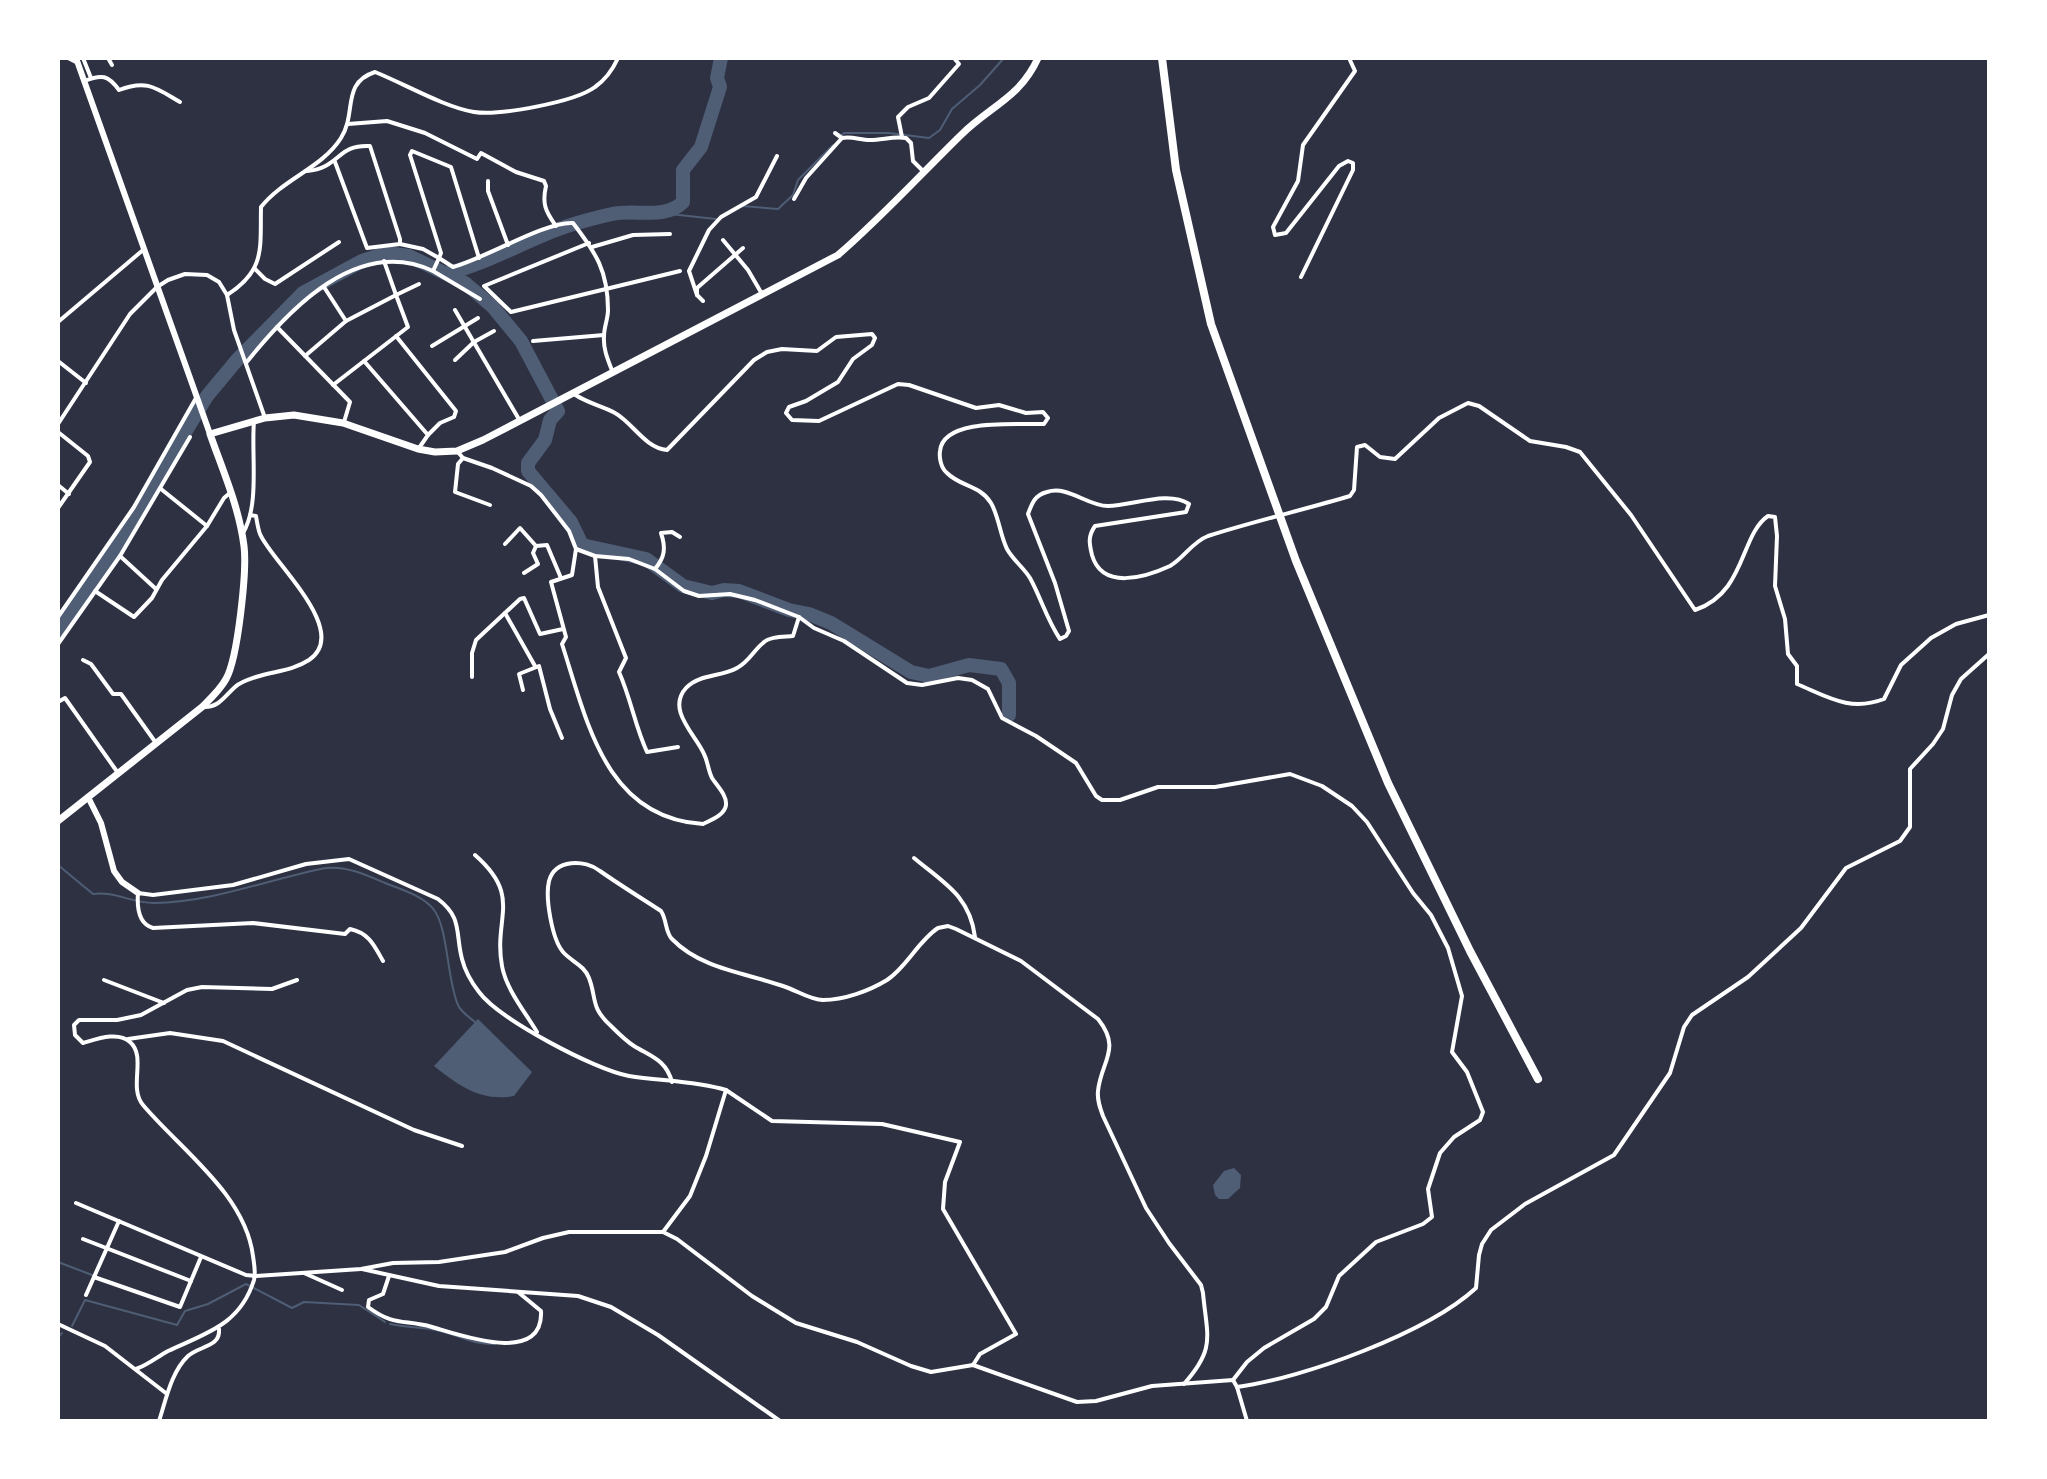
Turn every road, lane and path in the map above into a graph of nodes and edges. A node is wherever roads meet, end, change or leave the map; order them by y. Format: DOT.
graph roads {
  1 [pos="68,58"];
  2 [pos="108,58"];
  3 [pos="618,58"];
  4 [pos="954,58"];
  5 [pos="1038,58"];
  6 [pos="1162,58"];
  7 [pos="1349,58"];
  8 [pos="79,60"];
  9 [pos="112,65"];
  10 [pos="88,79"];
  11 [pos="180,102"];
  12 [pos="348,124"];
  13 [pos="835,133"];
  14 [pos="902,137"];
  15 [pos="842,138"];
  16 [pos="777,156"];
  17 [pos="335,162"];
  18 [pos="305,171"];
  19 [pos="924,172"];
  20 [pos="488,181"];
  21 [pos="794,199"];
  22 [pos="556,226"];
  23 [pos="670,234"];
  24 [pos="723,240"];
  25 [pos="339,242"];
  26 [pos="400,244"];
  27 [pos="591,244"];
  28 [pos="508,245"];
  29 [pos="743,248"];
  30 [pos="143,250"];
  31 [pos="736,255"];
  32 [pos="479,258"];
  33 [pos="438,260"];
  34 [pos="384,261"];
  35 [pos="255,269"];
  36 [pos="434,270"];
  37 [pos="680,271"];
  38 [pos="1301,277"];
  39 [pos="419,284"];
  40 [pos="157,287"];
  41 [pos="324,287"];
  42 [pos="605,288"];
  43 [pos="227,295"];
  44 [pos="396,295"];
  45 [pos="697,295"];
  46 [pos="764,296"];
  47 [pos="480,299"];
  48 [pos="703,301"];
  49 [pos="455,310"];
  50 [pos="478,318"];
  51 [pos="346,321"];
  52 [pos="58,322"];
  53 [pos="465,326"];
  54 [pos="277,327"];
  55 [pos="494,331"];
  56 [pos="604,335"];
  57 [pos="396,336"];
  58 [pos="533,341"];
  59 [pos="474,342"];
  60 [pos="432,346"];
  61 [pos="305,356"];
  62 [pos="245,360"];
  63 [pos="455,360"];
  64 [pos="58,361"];
  65 [pos="364,361"];
  66 [pos="613,373"];
  67 [pos="86,383"];
  68 [pos="333,385"];
  69 [pos="573,393"];
  70 [pos="197,400"];
  71 [pos="58,413"];
  72 [pos="64,417"];
  73 [pos="265,418"];
  74 [pos="254,421"];
  75 [pos="520,421"];
  76 [pos="343,423"];
  77 [pos="58,424"];
  78 [pos="58,432"];
  79 [pos="210,434"];
  80 [pos="428,435"];
  81 [pos="190,437"];
  82 [pos="418,449"];
  83 [pos="460,454"];
  84 [pos="58,485"];
  85 [pos="161,489"];
  86 [pos="231,492"];
  87 [pos="69,494"];
  88 [pos="490,505"];
  89 [pos="58,508"];
  90 [pos="250,515"];
  91 [pos="207,526"];
  92 [pos="242,535"];
  93 [pos="680,537"];
  94 [pos="505,544"];
  95 [pos="536,546"];
  96 [pos="576,549"];
  97 [pos="120,556"];
  98 [pos="595,556"];
  99 [pos="655,569"];
  100 [pos="524,573"];
  101 [pos="561,578"];
  102 [pos="156,589"];
  103 [pos="95,591"];
  104 [pos="505,613"];
  105 [pos="1989,615"];
  106 [pos="58,617"];
  107 [pos="799,617"];
  108 [pos="563,629"];
  109 [pos="58,644"];
  110 [pos="1989,654"];
  111 [pos="83,660"];
  112 [pos="536,667"];
  113 [pos="472,677"];
  114 [pos="523,690"];
  115 [pos="58,702"];
  116 [pos="202,707"];
  117 [pos="562,738"];
  118 [pos="156,743"];
  119 [pos="678,747"];
  120 [pos="118,773"];
  121 [pos="88,797"];
  122 [pos="58,821"];
  123 [pos="475,855"];
  124 [pos="914,858"];
  125 [pos="138,893"];
  126 [pos="975,937"];
  127 [pos="383,961"];
  128 [pos="104,980"];
  129 [pos="297,980"];
  130 [pos="164,1003"];
  131 [pos="538,1034"];
  132 [pos="128,1039"];
  133 [pos="1538,1079"];
  134 [pos="672,1082"];
  135 [pos="726,1090"];
  136 [pos="462,1146"];
  137 [pos="76,1203"];
  138 [pos="119,1221"];
  139 [pos="663,1232"];
  140 [pos="83,1239"];
  141 [pos="107,1248"];
  142 [pos="201,1257"];
  143 [pos="361,1269"];
  144 [pos="303,1273"];
  145 [pos="256,1276"];
  146 [pos="389,1276"];
  147 [pos="94,1277"];
  148 [pos="191,1281"];
  149 [pos="342,1290"];
  150 [pos="518,1292"];
  151 [pos="86,1295"];
  152 [pos="58,1324"];
  153 [pos="219,1329"];
  154 [pos="973,1365"];
  155 [pos="136,1369"];
  156 [pos="1233,1380"];
  157 [pos="1184,1384"];
  158 [pos="1237,1387"];
  159 [pos="167,1394"];
  160 [pos="159,1421"];
  161 [pos="780,1421"];
  162 [pos="1247,1421"];
  1 -- 8 [label="street"];
  2 -- 9 [label="street"];
  3 -- 12 [label="street"];
  4 -- 14 [label="street"];
  5 -- 19 [label="main road"];
  6 -- 133 [label="highway"];
  7 -- 38 [label="street"];
  8 -- 10 [label="street"];
  10 -- 11 [label="street"];
  10 -- 30 [label="street"];
  12 -- 18 [label="street"];
  12 -- 22 [label="street"];
  13 -- 15 [label="street"];
  14 -- 15 [label="street"];
  14 -- 19 [label="street"];
  15 -- 21 [label="street"];
  16 -- 45 [label="street"];
  17 -- 18 [label="street"];
  17 -- 26 [label="street"];
  17 -- 26 [label="street"];
  18 -- 35 [label="street"];
  19 -- 46 [label="main road"];
  20 -- 28 [label="street"];
  22 -- 27 [label="street"];
  22 -- 28 [label="street"];
  23 -- 27 [label="street"];
  24 -- 31 [label="street"];
  25 -- 35 [label="street"];
  26 -- 33 [label="street"];
  27 -- 42 [label="street"];
  27 -- 42 [label="street"];
  28 -- 32 [label="street"];
  29 -- 31 [label="street"];
  30 -- 40 [label="street"];
  30 -- 52 [label="street"];
  31 -- 45 [label="street"];
  31 -- 46 [label="street"];
  32 -- 33 [label="street"];
  32 -- 33 [label="street"];
  33 -- 36 [label="street"];
  34 -- 36 [label="street"];
  34 -- 41 [label="street"];
  34 -- 44 [label="street"];
  35 -- 43 [label="street"];
  36 -- 47 [label="street"];
  37 -- 42 [label="street"];
  39 -- 44 [label="street"];
  40 -- 43 [label="street"];
  40 -- 67 [label="street"];
  40 -- 70 [label="street"];
  41 -- 51 [label="street"];
  41 -- 54 [label="street"];
  42 -- 56 [label="street"];
  43 -- 62 [label="street"];
  44 -- 51 [label="street"];
  44 -- 57 [label="street"];
  45 -- 48 [label="street"];
  46 -- 66 [label="main road"];
  49 -- 53 [label="street"];
  50 -- 53 [label="street"];
  51 -- 61 [label="street"];
  53 -- 59 [label="street"];
  53 -- 60 [label="street"];
  54 -- 61 [label="street"];
  54 -- 62 [label="street"];
  55 -- 59 [label="street"];
  56 -- 58 [label="street"];
  56 -- 66 [label="street"];
  57 -- 65 [label="street"];
  57 -- 80 [label="street"];
  59 -- 63 [label="street"];
  59 -- 75 [label="street"];
  61 -- 68 [label="street"];
  62 -- 73 [label="street"];
  64 -- 67 [label="street"];
  65 -- 68 [label="street"];
  65 -- 80 [label="street"];
  66 -- 69 [label="main road"];
  67 -- 72 [label="street"];
  68 -- 76 [label="street"];
  69 -- 75 [label="main road"];
  69 -- 105 [label="street"];
  70 -- 79 [label="street"];
  70 -- 106 [label="street"];
  71 -- 72 [label="street"];
  72 -- 77 [label="street"];
  73 -- 74 [label="main road"];
  73 -- 76 [label="main road"];
  74 -- 79 [label="main road"];
  74 -- 90 [label="street"];
  75 -- 83 [label="main road"];
  76 -- 82 [label="main road"];
  78 -- 87 [label="street"];
  79 -- 86 [label="main road"];
  80 -- 82 [label="street"];
  81 -- 85 [label="street"];
  82 -- 83 [label="main road"];
  83 -- 88 [label="street"];
  83 -- 96 [label="street"];
  84 -- 87 [label="street"];
  85 -- 91 [label="street"];
  85 -- 97 [label="street"];
  86 -- 91 [label="street"];
  86 -- 92 [label="main road"];
  87 -- 89 [label="street"];
  90 -- 92 [label="street"];
  90 -- 116 [label="street"];
  91 -- 102 [label="street"];
  92 -- 116 [label="main road"];
  93 -- 99 [label="street"];
  94 -- 95 [label="street"];
  95 -- 100 [label="street"];
  95 -- 101 [label="street"];
  96 -- 98 [label="street"];
  96 -- 101 [label="street"];
  97 -- 102 [label="street"];
  97 -- 103 [label="street"];
  98 -- 99 [label="street"];
  98 -- 119 [label="street"];
  99 -- 107 [label="street"];
  101 -- 108 [label="street"];
  102 -- 103 [label="street"];
  103 -- 109 [label="street"];
  104 -- 108 [label="street"];
  104 -- 112 [label="street"];
  104 -- 113 [label="street"];
  107 -- 108 [label="street"];
  107 -- 156 [label="street"];
  110 -- 158 [label="street"];
  111 -- 118 [label="street"];
  112 -- 114 [label="street"];
  112 -- 117 [label="street"];
  115 -- 120 [label="street"];
  116 -- 118 [label="main road"];
  118 -- 120 [label="main road"];
  120 -- 121 [label="main road"];
  121 -- 122 [label="main road"];
  121 -- 125 [label="street"];
  123 -- 131 [label="street"];
  124 -- 126 [label="street"];
  125 -- 127 [label="street"];
  125 -- 131 [label="street"];
  126 -- 134 [label="street"];
  126 -- 157 [label="street"];
  128 -- 130 [label="street"];
  129 -- 130 [label="street"];
  130 -- 132 [label="street"];
  131 -- 134 [label="street"];
  132 -- 136 [label="street"];
  132 -- 145 [label="street"];
  134 -- 135 [label="street"];
  135 -- 139 [label="street"];
  135 -- 154 [label="street"];
  137 -- 138 [label="street"];
  138 -- 141 [label="street"];
  138 -- 142 [label="street"];
  139 -- 143 [label="street"];
  139 -- 154 [label="street"];
  140 -- 141 [label="street"];
  141 -- 147 [label="street"];
  141 -- 148 [label="street"];
  142 -- 145 [label="street"];
  142 -- 148 [label="street"];
  143 -- 144 [label="street"];
  143 -- 146 [label="street"];
  144 -- 145 [label="street"];
  144 -- 149 [label="street"];
  145 -- 153 [label="street"];
  146 -- 150 [label="street"];
  146 -- 150 [label="street"];
  147 -- 148 [label="street"];
  147 -- 151 [label="street"];
  150 -- 161 [label="street"];
  152 -- 155 [label="street"];
  153 -- 155 [label="street"];
  153 -- 159 [label="street"];
  154 -- 157 [label="street"];
  155 -- 159 [label="street"];
  156 -- 157 [label="street"];
  156 -- 158 [label="street"];
  158 -- 162 [label="street"];
  159 -- 160 [label="street"];
}
